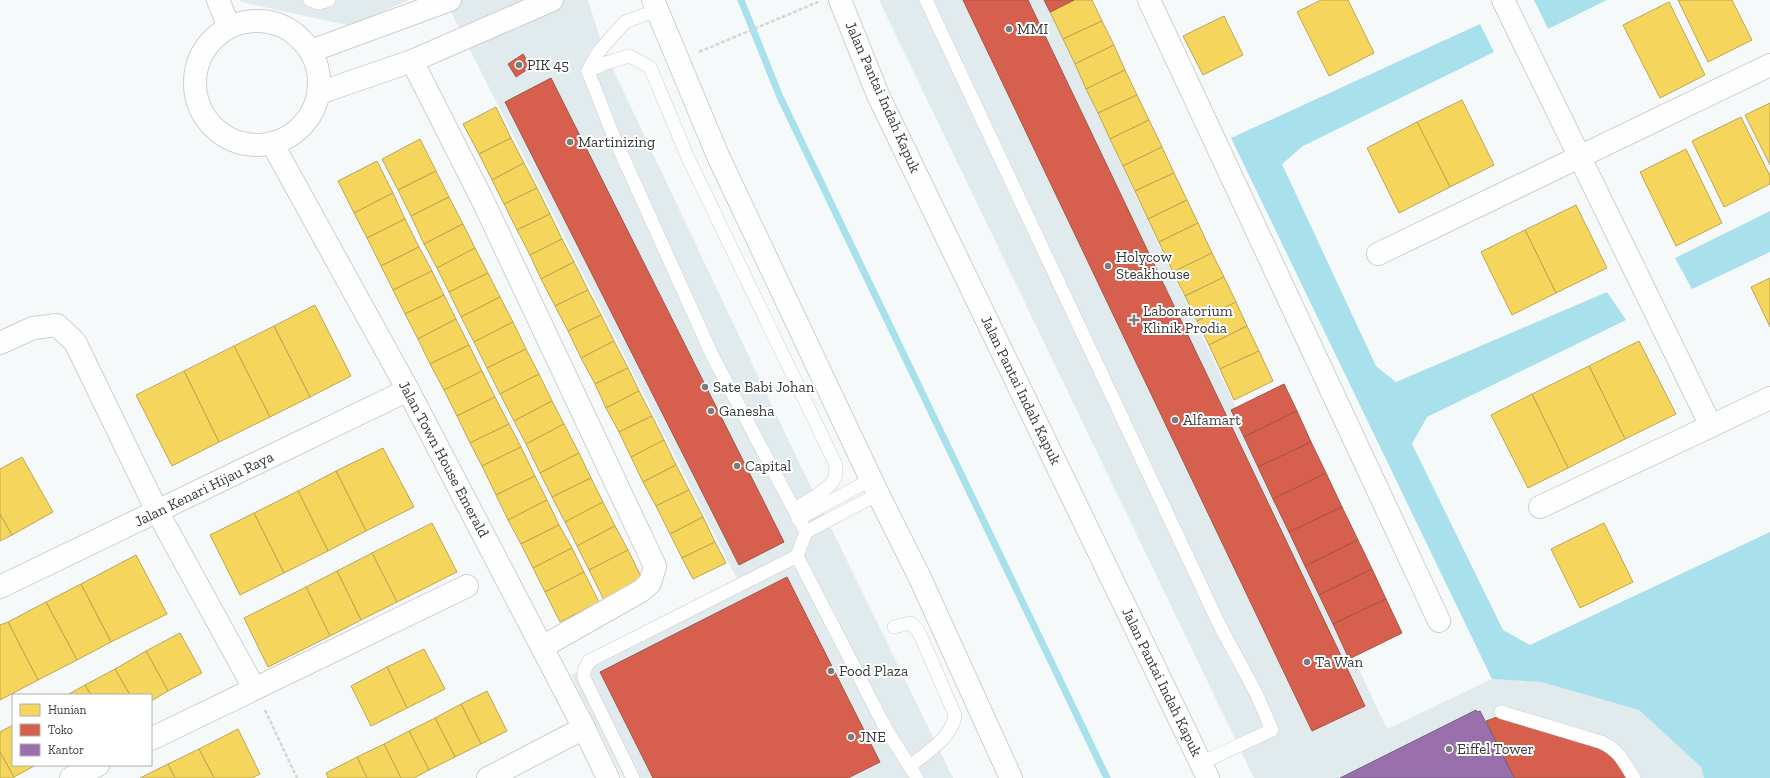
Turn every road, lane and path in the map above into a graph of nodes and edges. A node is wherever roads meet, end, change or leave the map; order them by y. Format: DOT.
graph roads {
  1 [pos="218,0"];
  2 [pos="310,0"];
  3 [pos="329,0"];
  4 [pos="450,0"];
  5 [pos="552,0"];
  6 [pos="840,0"];
  7 [pos="926,0"];
  8 [pos="1149,0"];
  9 [pos="1502,0"];
  10 [pos="817,3"];
  11 [pos="655,5"];
  12 [pos="229,27"];
  13 [pos="704,50"];
  14 [pos="311,51"];
  15 [pos="412,61"];
  16 [pos="1770,64"];
  17 [pos="588,71"];
  18 [pos="318,93"];
  19 [pos="272,143"];
  20 [pos="1579,156"];
  21 [pos="1378,254"];
  22 [pos="0,343"];
  23 [pos="408,390"];
  24 [pos="1770,398"];
  25 [pos="1711,426"];
  26 [pos="875,487"];
  27 [pos="1540,507"];
  28 [pos="157,511"];
  29 [pos="796,514"];
  30 [pos="806,532"];
  31 [pos="797,556"];
  32 [pos="467,586"];
  33 [pos="0,587"];
  34 [pos="1439,621"];
  35 [pos="894,627"];
  36 [pos="542,647"];
  37 [pos="254,688"];
  38 [pos="1501,712"];
  39 [pos="584,728"];
  40 [pos="152,739"];
  41 [pos="96,766"];
  42 [pos="910,766"];
  43 [pos="1205,770"];
  44 [pos="71,778"];
  45 [pos="298,778"];
  46 [pos="488,778"];
  47 [pos="608,778"];
  48 [pos="633,778"];
  49 [pos="917,778"];
  50 [pos="1011,778"];
  51 [pos="1634,778"];
  1 -- 12 [label="street"];
  2 -- 3 [label="lane"];
  4 -- 14 [label="street"];
  5 -- 15 [label="street"];
  6 -- 43 [label="street, Jalan Pantai Indah Kapuk"];
  7 -- 43 [label="lane"];
  8 -- 34 [label="street"];
  9 -- 20 [label="street"];
  10 -- 13 [label="path"];
  11 -- 17 [label="lane"];
  11 -- 26 [label="street"];
  12 -- 14 [label="street"];
  12 -- 19 [label="street"];
  14 -- 18 [label="street"];
  15 -- 18 [label="street"];
  15 -- 36 [label="street"];
  16 -- 20 [label="street"];
  17 -- 29 [label="lane"];
  17 -- 29 [label="lane"];
  18 -- 19 [label="street"];
  19 -- 23 [label="street, Jalan Town House Emerald"];
  20 -- 21 [label="street"];
  20 -- 25 [label="street"];
  22 -- 28 [label="street"];
  23 -- 28 [label="street, Jalan Kenari Hijau Raya"];
  23 -- 36 [label="street, Jalan Town House Emerald"];
  24 -- 25 [label="street"];
  25 -- 27 [label="street"];
  26 -- 29 [label="lane"];
  26 -- 30 [label="lane"];
  26 -- 50 [label="street"];
  28 -- 33 [label="street, Jalan Kenari Hijau Raya"];
  28 -- 37 [label="street"];
  29 -- 30 [label="lane"];
  30 -- 31 [label="lane"];
  31 -- 42 [label="lane"];
  31 -- 48 [label="lane"];
  32 -- 37 [label="street"];
  35 -- 42 [label="lane"];
  36 -- 39 [label="street, Jalan Town House Emerald"];
  37 -- 40 [label="street"];
  37 -- 45 [label="path"];
  38 -- 51 [label="lane"];
  39 -- 46 [label="street"];
  39 -- 47 [label="street, Jalan Town House Emerald"];
  41 -- 44 [label="street"];
  42 -- 49 [label="lane"];
}
